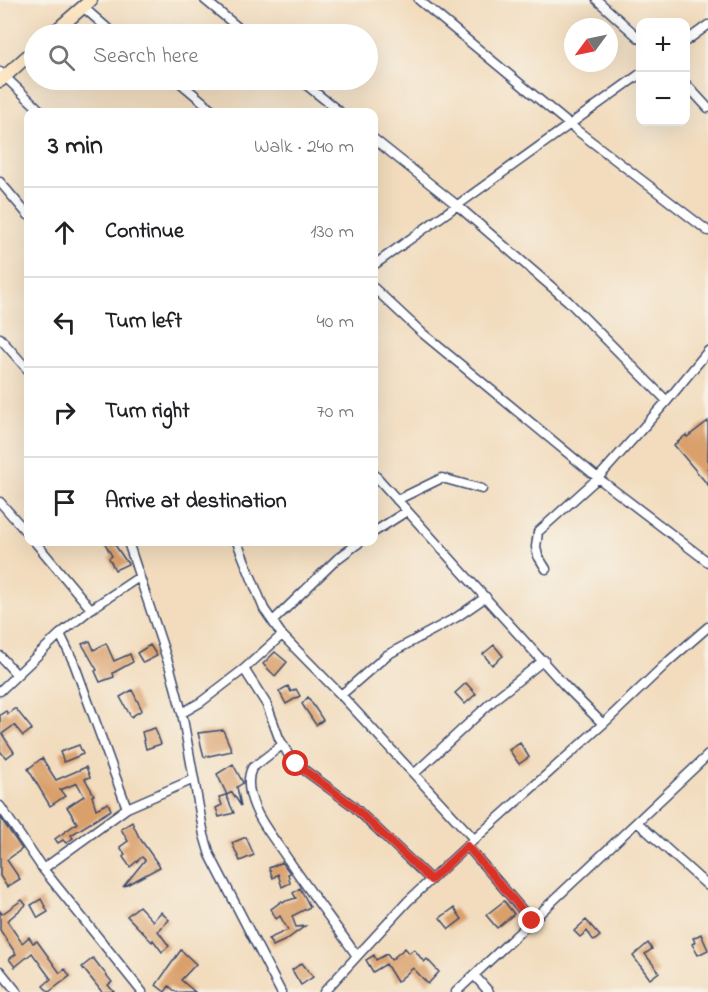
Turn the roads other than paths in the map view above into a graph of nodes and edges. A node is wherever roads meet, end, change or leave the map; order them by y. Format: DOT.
graph roads {
  1 [pos="205,0"];
  2 [pos="419,0"];
  3 [pos="597,0"];
  4 [pos="87,3"];
  5 [pos="63,24"];
  6 [pos="105,24"];
  7 [pos="234,24"];
  8 [pos="708,25"];
  9 [pos="636,35"];
  10 [pos="690,38"];
  11 [pos="24,58"];
  12 [pos="2,76"];
  13 [pos="636,77"];
  14 [pos="690,88"];
  15 [pos="189,90"];
  16 [pos="312,90"];
  17 [pos="38,108"];
  18 [pos="210,108"];
  19 [pos="335,108"];
  20 [pos="708,108"];
  21 [pos="570,125"];
  22 [pos="378,143"];
  23 [pos="0,182"];
  24 [pos="458,206"];
  25 [pos="24,210"];
  26 [pos="708,231"];
  27 [pos="378,262"];
  28 [pos="378,292"];
  29 [pos="0,338"];
  30 [pos="708,351"];
  31 [pos="24,365"];
  32 [pos="667,400"];
  33 [pos="598,478"];
  34 [pos="378,479"];
  35 [pos="482,489"];
  36 [pos="397,500"];
  37 [pos="0,502"];
  38 [pos="406,511"];
  39 [pos="24,529"];
  40 [pos="378,529"];
  41 [pos="38,546"];
  42 [pos="129,546"];
  43 [pos="239,546"];
  44 [pos="355,546"];
  45 [pos="708,562"];
  46 [pos="546,569"];
  47 [pos="139,577"];
  48 [pos="486,597"];
  49 [pos="91,609"];
  50 [pos="273,621"];
  51 [pos="708,627"];
  52 [pos="60,634"];
  53 [pos="282,635"];
  54 [pos="0,656"];
  55 [pos="544,660"];
  56 [pos="244,669"];
  57 [pos="17,675"];
  58 [pos="0,691"];
  59 [pos="341,695"];
  60 [pos="182,713"];
  61 [pos="603,724"];
  62 [pos="282,745"];
  63 [pos="708,755"];
  64 [pos="415,773"];
  65 [pos="194,779"];
  66 [pos="0,806"];
  67 [pos="127,808"];
  68 [pos="638,822"];
  69 [pos="474,839"];
  70 [pos="467,846"];
  71 [pos="43,869"];
  72 [pos="431,880"];
  73 [pos="708,886"];
  74 [pos="532,921"];
  75 [pos="357,956"];
  76 [pos="0,971"];
  77 [pos="474,975"];
  78 [pos="17,992"];
  79 [pos="142,992"];
  80 [pos="281,992"];
  81 [pos="324,992"];
  82 [pos="456,992"];
  83 [pos="489,992"];
  1 -- 7 [label="street"];
  2 -- 21 [label="street"];
  3 -- 9 [label="street"];
  4 -- 5 [label="street"];
  4 -- 6 [label="street"];
  8 -- 10 [label="street"];
  11 -- 12 [label="street"];
  12 -- 17 [label="street"];
  13 -- 21 [label="street"];
  14 -- 20 [label="street"];
  15 -- 18 [label="street"];
  16 -- 19 [label="street"];
  21 -- 24 [label="street"];
  21 -- 26 [label="street"];
  22 -- 24 [label="street"];
  23 -- 25 [label="street"];
  24 -- 27 [label="street"];
  24 -- 32 [label="street"];
  28 -- 33 [label="street"];
  29 -- 31 [label="street"];
  30 -- 32 [label="street"];
  32 -- 33 [label="street"];
  33 -- 45 [label="street"];
  33 -- 46 [label="street"];
  34 -- 36 [label="street"];
  35 -- 36 [label="street"];
  36 -- 38 [label="street"];
  37 -- 39 [label="street"];
  38 -- 40 [label="street"];
  38 -- 48 [label="street"];
  41 -- 49 [label="street"];
  42 -- 47 [label="street"];
  43 -- 50 [label="street"];
  44 -- 50 [label="street"];
  47 -- 49 [label="street"];
  47 -- 60 [label="street"];
  48 -- 55 [label="street"];
  48 -- 59 [label="street"];
  49 -- 52 [label="street"];
  50 -- 53 [label="street"];
  51 -- 61 [label="street"];
  52 -- 57 [label="street"];
  52 -- 67 [label="street"];
  53 -- 56 [label="street"];
  53 -- 59 [label="street"];
  54 -- 57 [label="street"];
  55 -- 61 [label="street"];
  55 -- 64 [label="street"];
  56 -- 60 [label="street"];
  56 -- 62 [label="street"];
  57 -- 58 [label="street"];
  59 -- 64 [label="street"];
  60 -- 65 [label="street"];
  61 -- 69 [label="street"];
  62 -- 72 [label="street"];
  62 -- 75 [label="street"];
  63 -- 68 [label="street"];
  64 -- 69 [label="street"];
  65 -- 67 [label="street"];
  65 -- 80 [label="street"];
  66 -- 71 [label="street"];
  67 -- 71 [label="street"];
  68 -- 73 [label="street"];
  68 -- 74 [label="street"];
  69 -- 70 [label="street"];
  70 -- 72 [label="street"];
  70 -- 74 [label="street"];
  71 -- 79 [label="street"];
  72 -- 75 [label="street"];
  74 -- 77 [label="street"];
  75 -- 81 [label="street"];
  76 -- 78 [label="street"];
  77 -- 82 [label="street"];
  77 -- 83 [label="street"];
}
